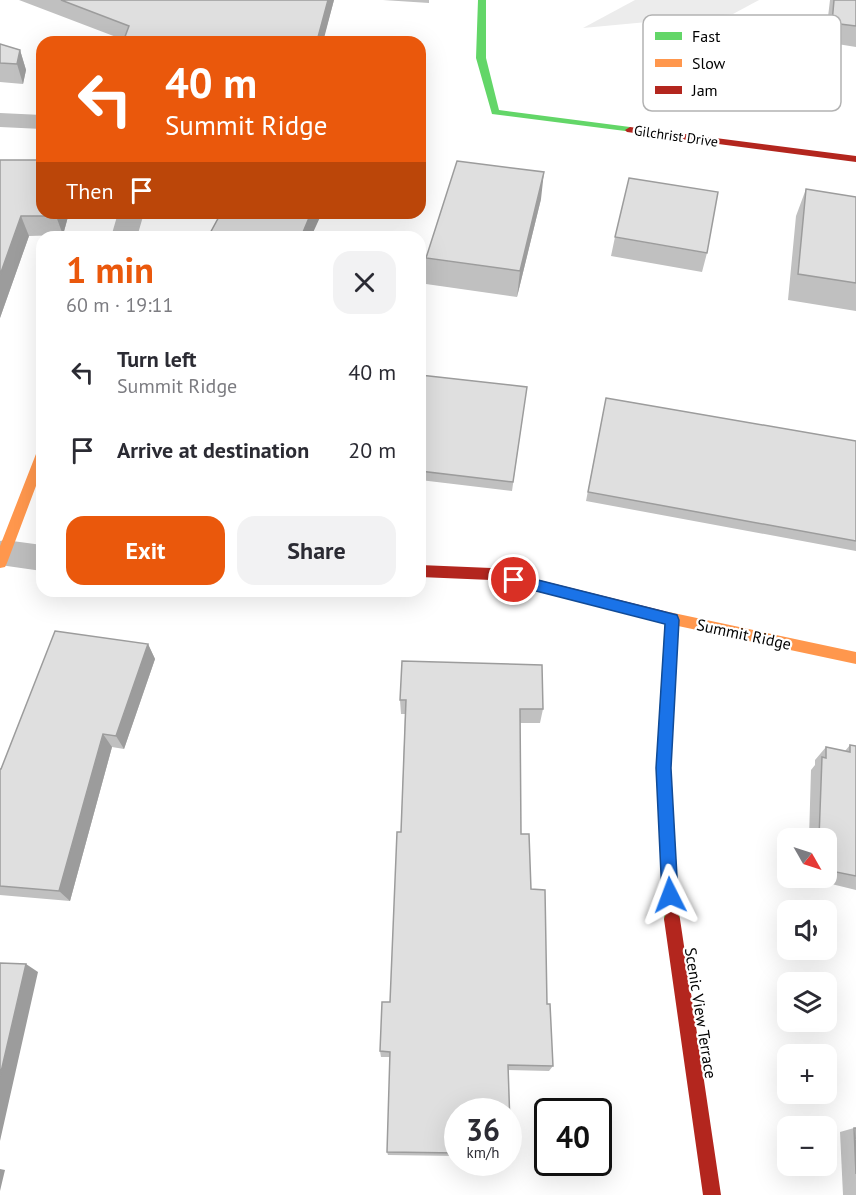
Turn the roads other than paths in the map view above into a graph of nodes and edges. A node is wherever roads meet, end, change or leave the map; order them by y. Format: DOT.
graph roads {
  1 [pos="482,0"];
  2 [pos="0,120"];
  3 [pos="36,122"];
  4 [pos="856,159"];
  5 [pos="36,470"];
  6 [pos="3,558"];
  7 [pos="36,558"];
  8 [pos="426,571"];
  9 [pos="672,620"];
  10 [pos="856,658"];
  11 [pos="712,1195"];
  1 -- 4 [label="street, Gilchrist Drive"];
  2 -- 3 [label="street"];
  5 -- 6 [label="street"];
  6 -- 7 [label="street"];
  8 -- 9 [label="street, Summit Ridge"];
  9 -- 10 [label="street, Summit Ridge"];
  9 -- 11 [label="street, Scenic View Terrace"];
}
